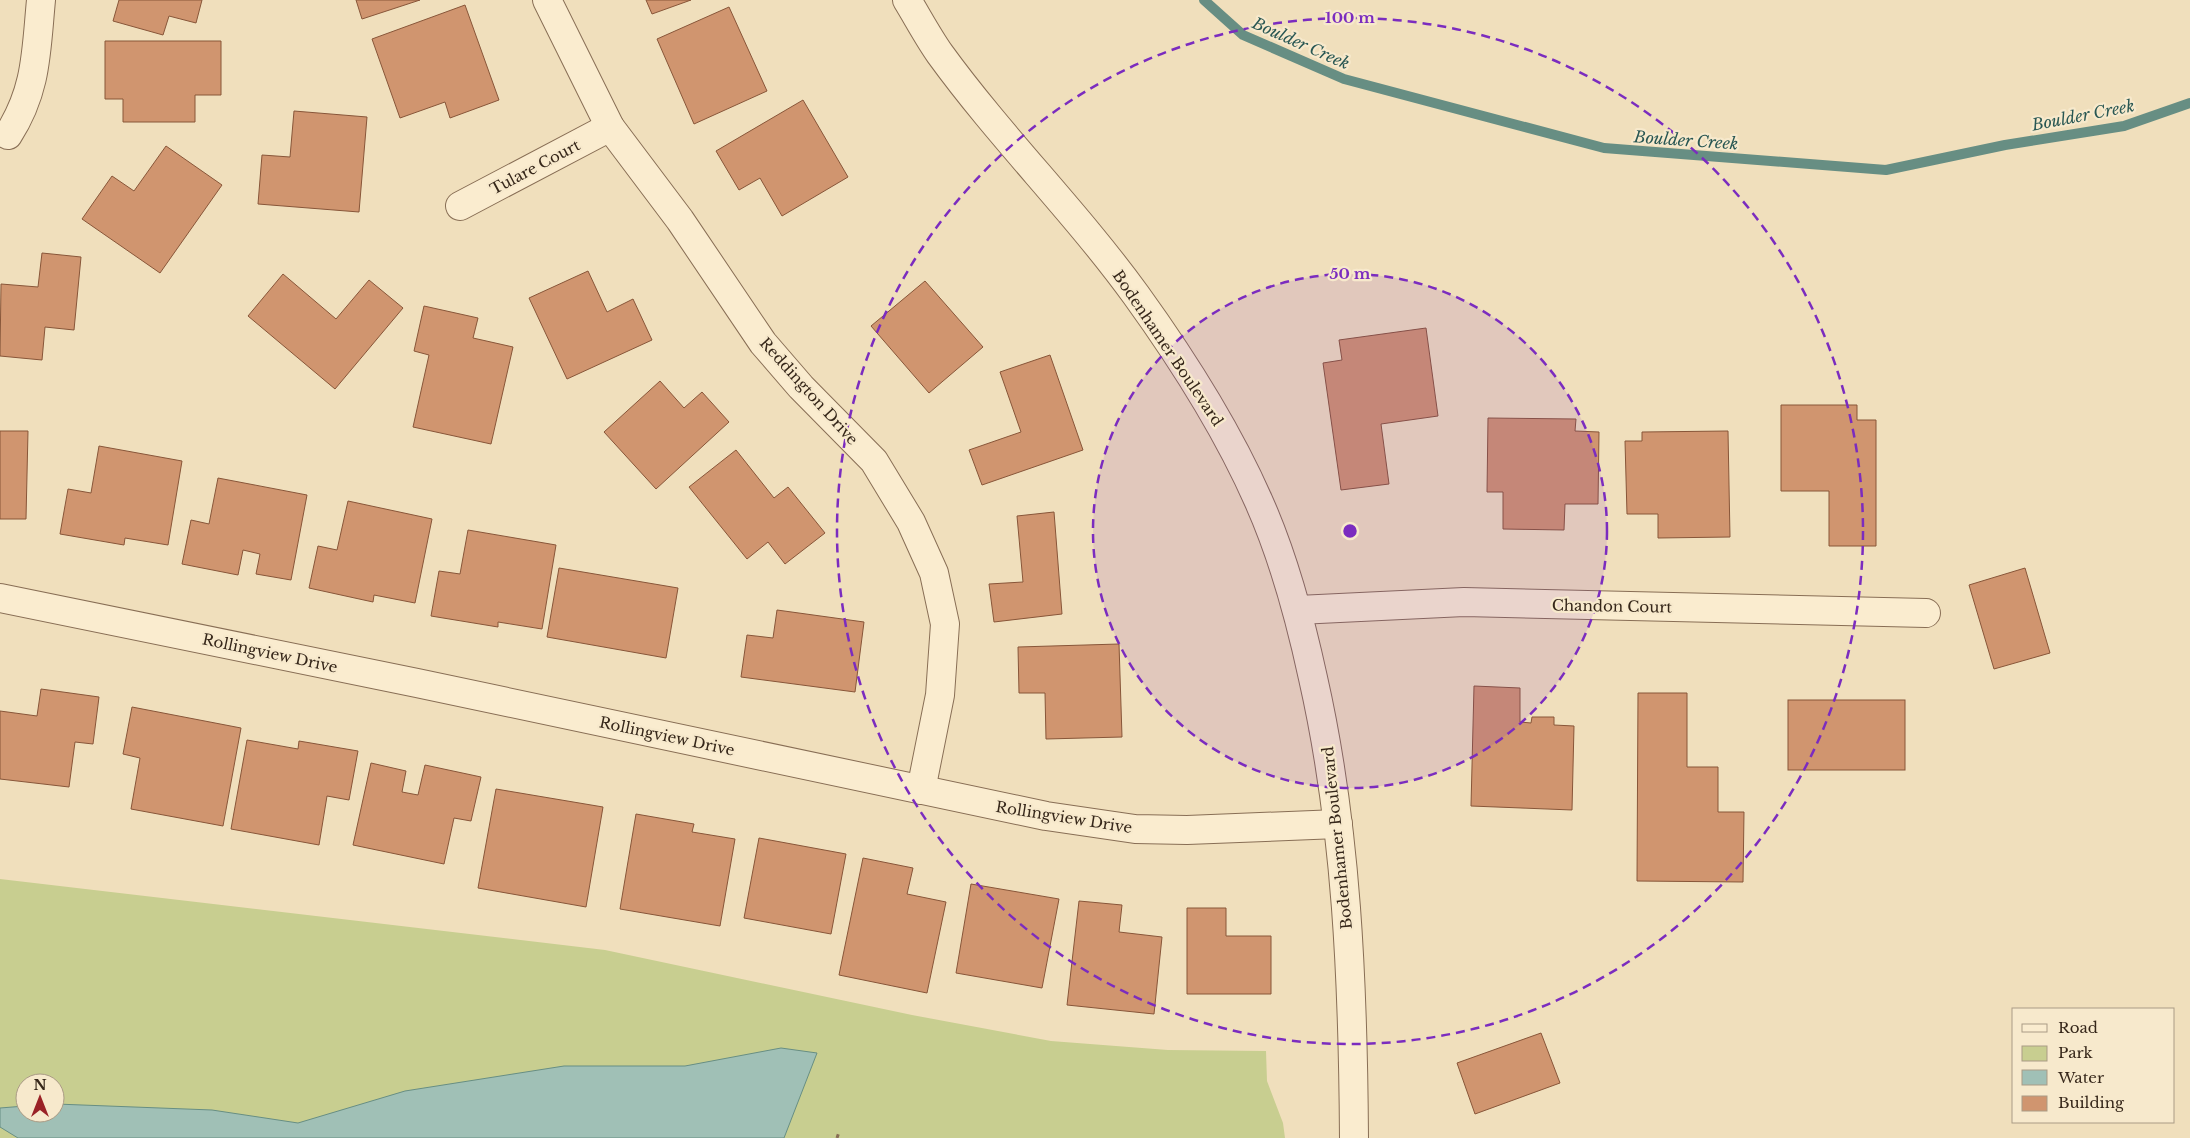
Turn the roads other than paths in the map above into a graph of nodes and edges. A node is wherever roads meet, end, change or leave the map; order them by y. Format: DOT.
graph roads {
  1 [pos="41,0"];
  2 [pos="547,0"];
  3 [pos="906,0"];
  4 [pos="610,127"];
  5 [pos="8,135"];
  6 [pos="460,206"];
  7 [pos="0,598"];
  8 [pos="1298,610"];
  9 [pos="1926,613"];
  10 [pos="921,790"];
  11 [pos="1338,824"];
  12 [pos="1354,1138"];
  1 -- 5 [label="street"];
  2 -- 4 [label="street, Reddington Drive"];
  3 -- 8 [label="street, Bodenhamer Boulevard"];
  4 -- 6 [label="street, Tulare Court"];
  4 -- 10 [label="street, Reddington Drive"];
  7 -- 10 [label="street, Rollingview Drive"];
  8 -- 9 [label="street, Chandon Court"];
  8 -- 11 [label="street, Bodenhamer Boulevard"];
  10 -- 11 [label="street, Rollingview Drive"];
  11 -- 12 [label="street, Bodenhamer Boulevard"];
}
